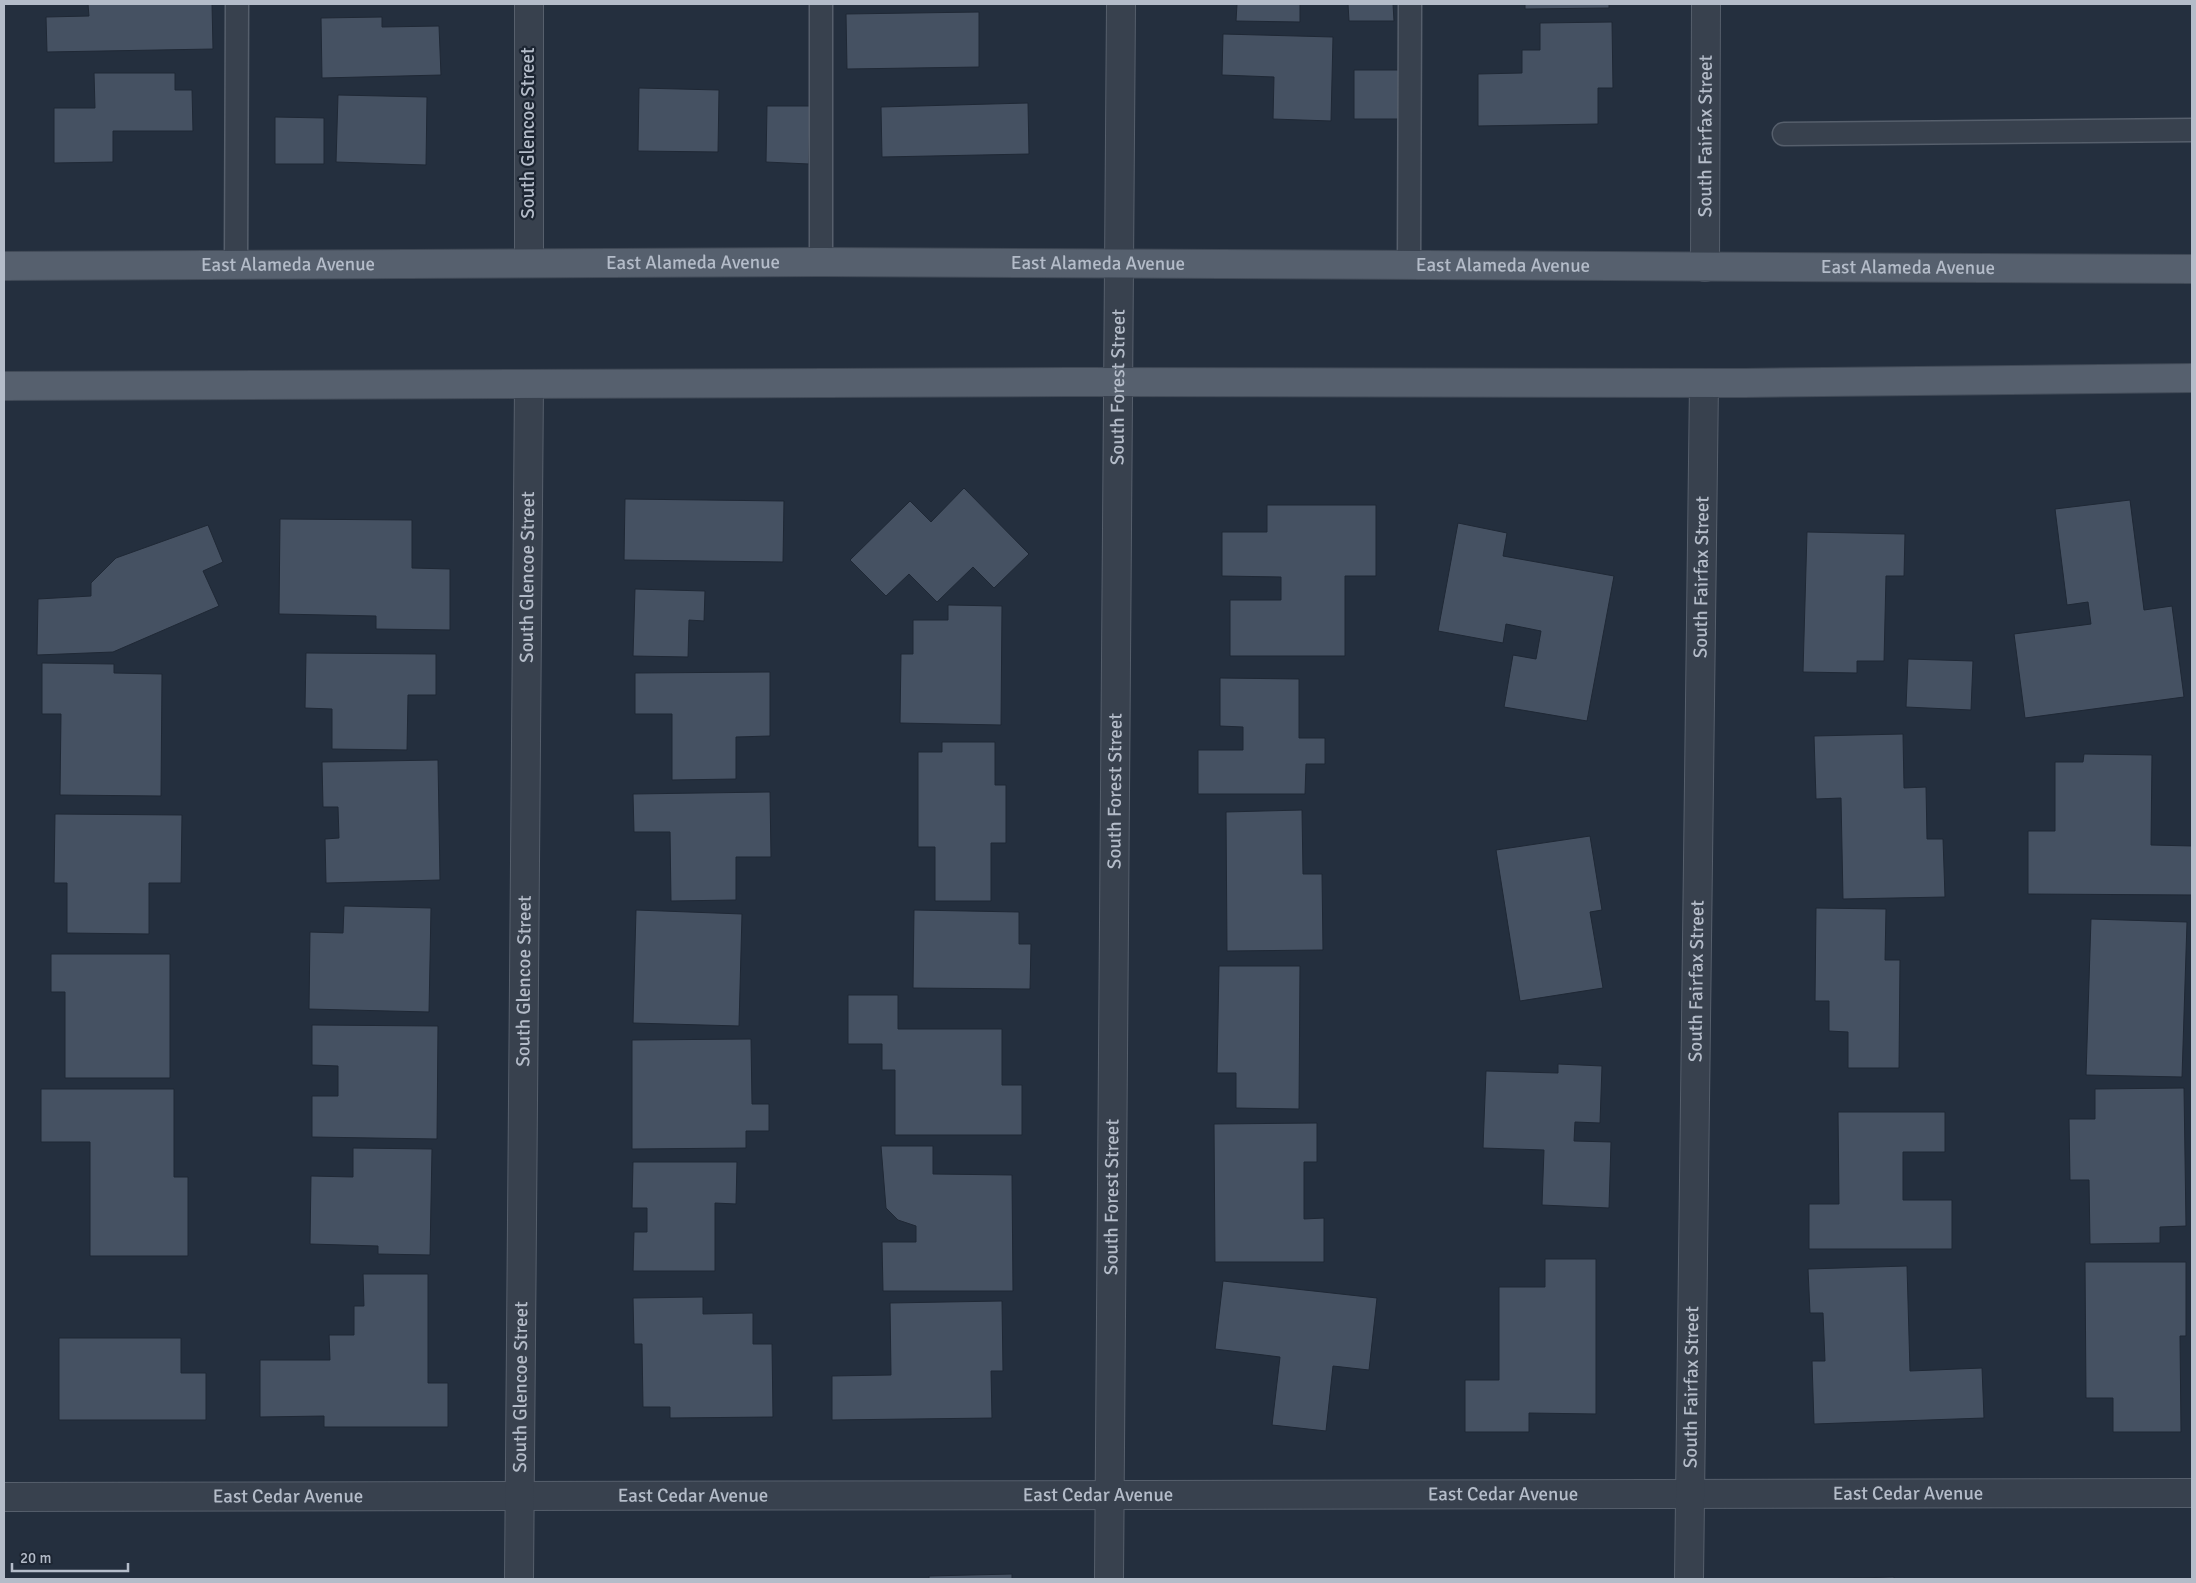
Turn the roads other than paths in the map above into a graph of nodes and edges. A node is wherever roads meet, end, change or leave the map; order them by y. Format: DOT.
graph roads {
  1 [pos="237,4"];
  2 [pos="529,4"];
  3 [pos="821,4"];
  4 [pos="1121,4"];
  5 [pos="1410,4"];
  6 [pos="1706,4"];
  7 [pos="2192,130"];
  8 [pos="1784,134"];
  9 [pos="821,262"];
  10 [pos="529,263"];
  11 [pos="1118,264"];
  12 [pos="236,265"];
  13 [pos="4,266"];
  14 [pos="1409,266"];
  15 [pos="1705,267"];
  16 [pos="2192,269"];
  17 [pos="2192,378"];
  18 [pos="1117,382"];
  19 [pos="1704,383"];
  20 [pos="529,385"];
  21 [pos="4,386"];
  22 [pos="2192,1493"];
  23 [pos="1689,1494"];
  24 [pos="1109,1495"];
  25 [pos="519,1496"];
  26 [pos="4,1497"];
  27 [pos="519,1579"];
  28 [pos="1109,1579"];
  29 [pos="1689,1579"];
  1 -- 12 [label="lane"];
  2 -- 10 [label="street, South Glencoe Street"];
  3 -- 9 [label="lane"];
  4 -- 11 [label="street, South Forest Street"];
  5 -- 14 [label="lane"];
  6 -- 15 [label="street, South Fairfax Street"];
  7 -- 8 [label="lane"];
  9 -- 10 [label="main road, East Alameda Avenue"];
  9 -- 11 [label="main road, East Alameda Avenue"];
  10 -- 12 [label="main road, East Alameda Avenue"];
  11 -- 14 [label="main road, East Alameda Avenue"];
  11 -- 18 [label="street, South Forest Street"];
  12 -- 13 [label="main road, East Alameda Avenue"];
  14 -- 15 [label="main road, East Alameda Avenue"];
  15 -- 16 [label="main road, East Alameda Avenue"];
  17 -- 19 [label="main road"];
  18 -- 19 [label="main road"];
  18 -- 20 [label="main road"];
  18 -- 24 [label="street, South Forest Street"];
  19 -- 23 [label="street, South Fairfax Street"];
  20 -- 21 [label="main road"];
  20 -- 25 [label="street, South Glencoe Street"];
  22 -- 23 [label="street, East Cedar Avenue"];
  23 -- 24 [label="street, East Cedar Avenue"];
  23 -- 29 [label="street, South Fairfax Street"];
  24 -- 25 [label="street, East Cedar Avenue"];
  24 -- 28 [label="street, South Forest Street"];
  25 -- 26 [label="street, East Cedar Avenue"];
  25 -- 27 [label="street, South Glencoe Street"];
}
